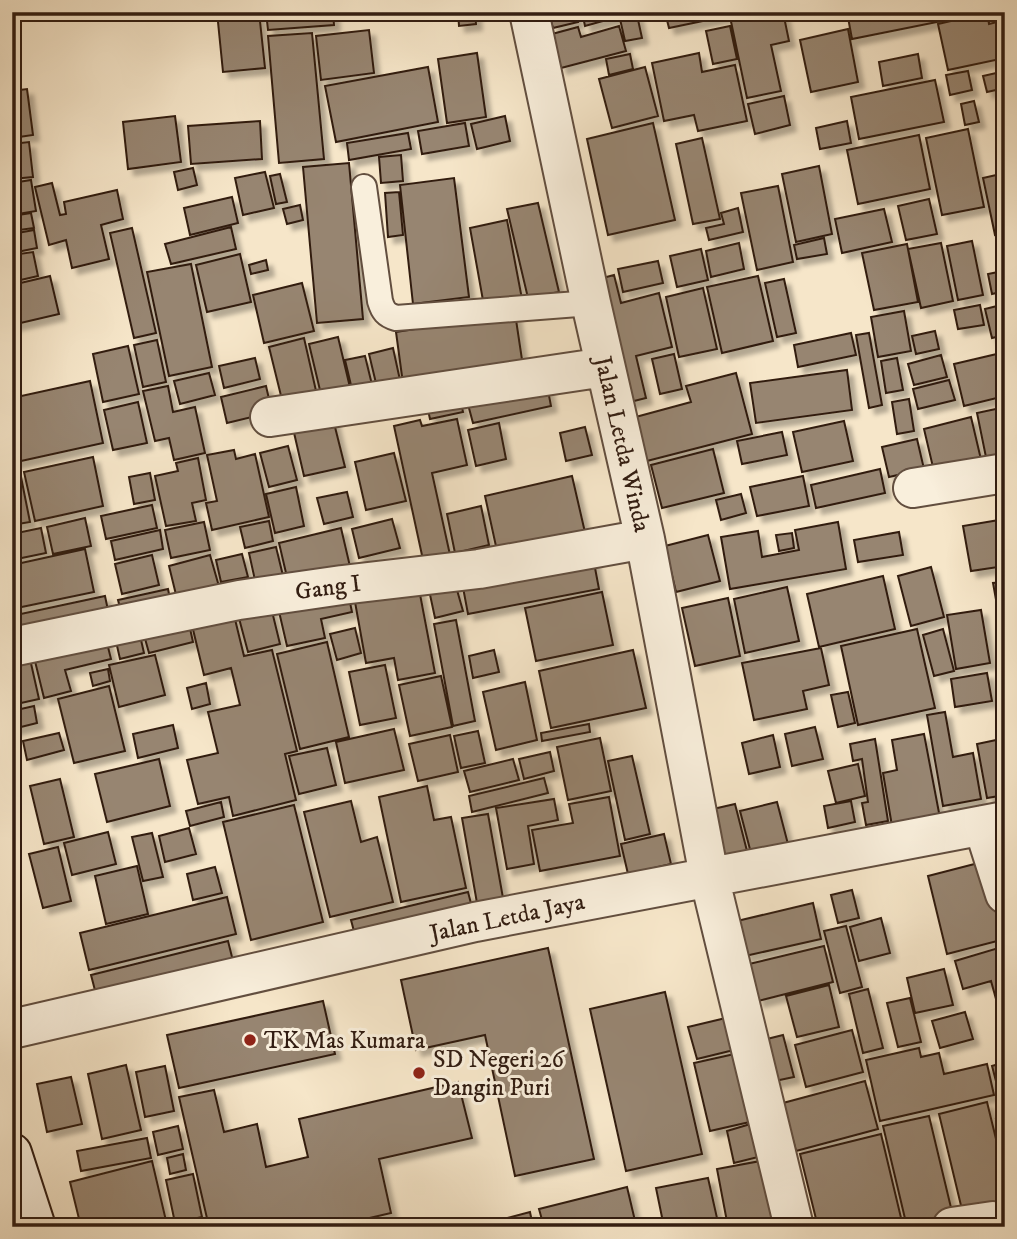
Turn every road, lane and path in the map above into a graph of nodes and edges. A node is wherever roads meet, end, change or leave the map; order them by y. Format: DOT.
graph roads {
  1 [pos="529,12"];
  2 [pos="364,187"];
  3 [pos="591,303"];
  4 [pos="605,367"];
  5 [pos="270,417"];
  6 [pos="1005,473"];
  7 [pos="912,488"];
  8 [pos="645,539"];
  9 [pos="12,647"];
  10 [pos="994,823"];
  11 [pos="709,877"];
  12 [pos="1005,894"];
  13 [pos="12,1029"];
  14 [pos="12,1153"];
  15 [pos="993,1220"];
  16 [pos="36,1227"];
  17 [pos="794,1227"];
  18 [pos="952,1227"];
  1 -- 3 [label="street, Jalan Letda Winda"];
  2 -- 3 [label="lane"];
  3 -- 4 [label="street, Jalan Letda Winda"];
  4 -- 5 [label="street"];
  4 -- 8 [label="street, Jalan Letda Winda"];
  6 -- 7 [label="street"];
  8 -- 9 [label="street, Gang I"];
  8 -- 11 [label="street, Jalan Letda Winda"];
  10 -- 11 [label="street, Jalan Letda Jaya"];
  10 -- 12 [label="street"];
  11 -- 13 [label="street, Jalan Letda Jaya"];
  11 -- 17 [label="street, Jalan Letda Winda"];
  14 -- 16 [label="street"];
  15 -- 18 [label="street"];
}
